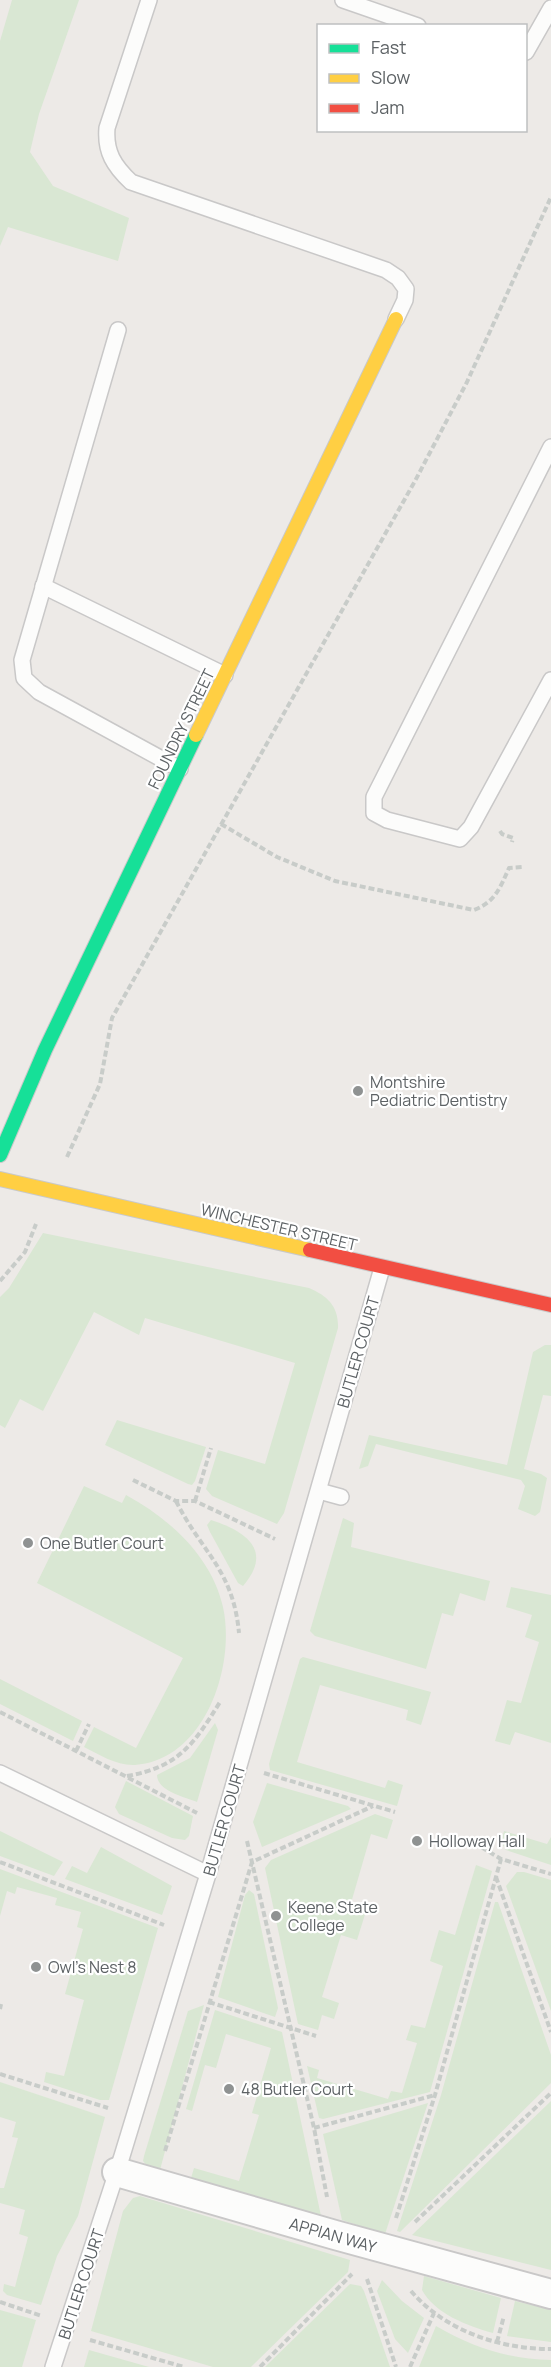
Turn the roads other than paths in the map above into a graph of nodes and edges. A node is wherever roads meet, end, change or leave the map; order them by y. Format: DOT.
graph roads {
  1 [pos="149,0"];
  2 [pos="343,0"];
  3 [pos="551,8"];
  4 [pos="412,24"];
  5 [pos="527,49"];
  6 [pos="396,319"];
  7 [pos="118,330"];
  8 [pos="551,447"];
  9 [pos="43,586"];
  10 [pos="225,675"];
  11 [pos="551,680"];
  12 [pos="535,709"];
  13 [pos="551,714"];
  14 [pos="180,769"];
  15 [pos="0,1155"];
  16 [pos="0,1179"];
  17 [pos="382,1268"];
  18 [pos="551,1305"];
  19 [pos="319,1491"];
  20 [pos="341,1497"];
  21 [pos="0,1773"];
  22 [pos="208,1874"];
  23 [pos="117,2172"];
  24 [pos="551,2294"];
  25 [pos="53,2367"];
  1 -- 6 [label="lane"];
  2 -- 4 [label="lane"];
  3 -- 5 [label="lane"];
  6 -- 10 [label="street, FOUNDRY STREET"];
  7 -- 9 [label="lane"];
  8 -- 12 [label="lane"];
  9 -- 10 [label="lane"];
  9 -- 14 [label="lane"];
  10 -- 14 [label="street, FOUNDRY STREET"];
  11 -- 12 [label="lane"];
  12 -- 13 [label="lane"];
  14 -- 15 [label="street, FOUNDRY STREET"];
  16 -- 17 [label="street, WINCHESTER STREET"];
  17 -- 18 [label="street, WINCHESTER STREET"];
  17 -- 19 [label="lane, BUTLER COURT"];
  19 -- 20 [label="lane"];
  19 -- 22 [label="lane, BUTLER COURT"];
  21 -- 22 [label="lane"];
  22 -- 23 [label="lane, BUTLER COURT"];
  23 -- 24 [label="street, APPIAN WAY"];
  23 -- 25 [label="lane, BUTLER COURT"];
}
